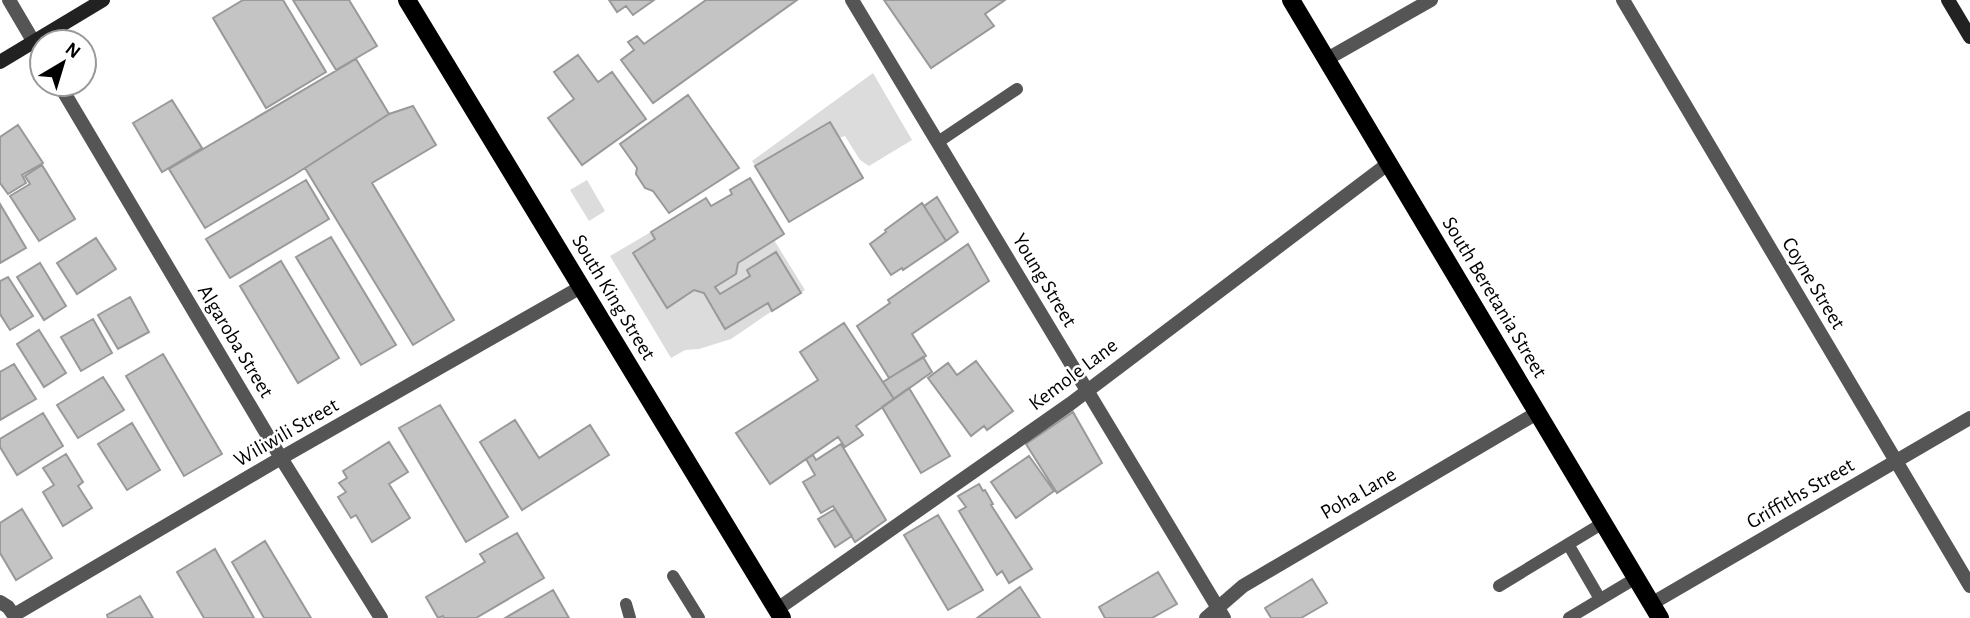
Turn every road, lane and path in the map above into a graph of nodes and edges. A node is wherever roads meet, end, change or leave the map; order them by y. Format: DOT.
graph roads {
  1 [pos="9,0"];
  2 [pos="103,0"];
  3 [pos="407,0"];
  4 [pos="852,0"];
  5 [pos="1291,0"];
  6 [pos="1431,0"];
  7 [pos="1623,0"];
  8 [pos="1948,0"];
  9 [pos="82,5"];
  10 [pos="52,28"];
  11 [pos="28,32"];
  12 [pos="1970,37"];
  13 [pos="28,46"];
  14 [pos="1327,59"];
  15 [pos="0,62"];
  16 [pos="1017,89"];
  17 [pos="67,98"];
  18 [pos="937,142"];
  19 [pos="1390,163"];
  20 [pos="581,287"];
  21 [pos="1087,390"];
  22 [pos="1537,413"];
  23 [pos="1970,418"];
  24 [pos="281,458"];
  25 [pos="1896,462"];
  26 [pos="1603,523"];
  27 [pos="1568,544"];
  28 [pos="673,576"];
  29 [pos="1636,578"];
  30 [pos="1499,586"];
  31 [pos="1970,586"];
  32 [pos="1600,599"];
  33 [pos="0,602"];
  34 [pos="626,604"];
  35 [pos="1221,613"];
  36 [pos="779,614"];
  37 [pos="1655,614"];
  38 [pos="15,617"];
  39 [pos="381,618"];
  40 [pos="630,618"];
  41 [pos="699,618"];
  42 [pos="1206,618"];
  43 [pos="1569,618"];
  1 -- 11 [label="street"];
  2 -- 9 [label="main road"];
  3 -- 20 [label="main road, South King Street"];
  4 -- 18 [label="street, Young Street"];
  5 -- 14 [label="main road, South Beretania Street"];
  6 -- 14 [label="street"];
  7 -- 25 [label="street, Coyne Street"];
  8 -- 12 [label="main road"];
  9 -- 10 [label="main road"];
  13 -- 15 [label="main road"];
  14 -- 19 [label="main road, South Beretania Street"];
  16 -- 18 [label="lane"];
  17 -- 24 [label="street, Algaroba Street"];
  18 -- 21 [label="street, Young Street"];
  19 -- 21 [label="street, Kemole Lane"];
  19 -- 22 [label="main road, South Beretania Street"];
  20 -- 24 [label="street, Wiliwili Street"];
  20 -- 36 [label="main road, South King Street"];
  21 -- 35 [label="street, Young Street"];
  21 -- 36 [label="street, Kemole Lane"];
  22 -- 26 [label="main road, South Beretania Street"];
  22 -- 35 [label="street, Poha Lane"];
  23 -- 25 [label="street, Griffiths Street"];
  24 -- 38 [label="street, Wiliwili Street"];
  24 -- 39 [label="street, Algaroba Street"];
  25 -- 31 [label="street, Coyne Street"];
  25 -- 37 [label="street, Griffiths Street"];
  26 -- 27 [label="lane"];
  26 -- 29 [label="main road, South Beretania Street"];
  27 -- 30 [label="lane"];
  27 -- 32 [label="lane"];
  28 -- 41 [label="lane"];
  29 -- 32 [label="lane"];
  29 -- 37 [label="main road, South Beretania Street"];
  32 -- 43 [label="lane"];
  33 -- 38 [label="street"];
  34 -- 40 [label="lane"];
  35 -- 42 [label="street, Poha Lane"];
}
